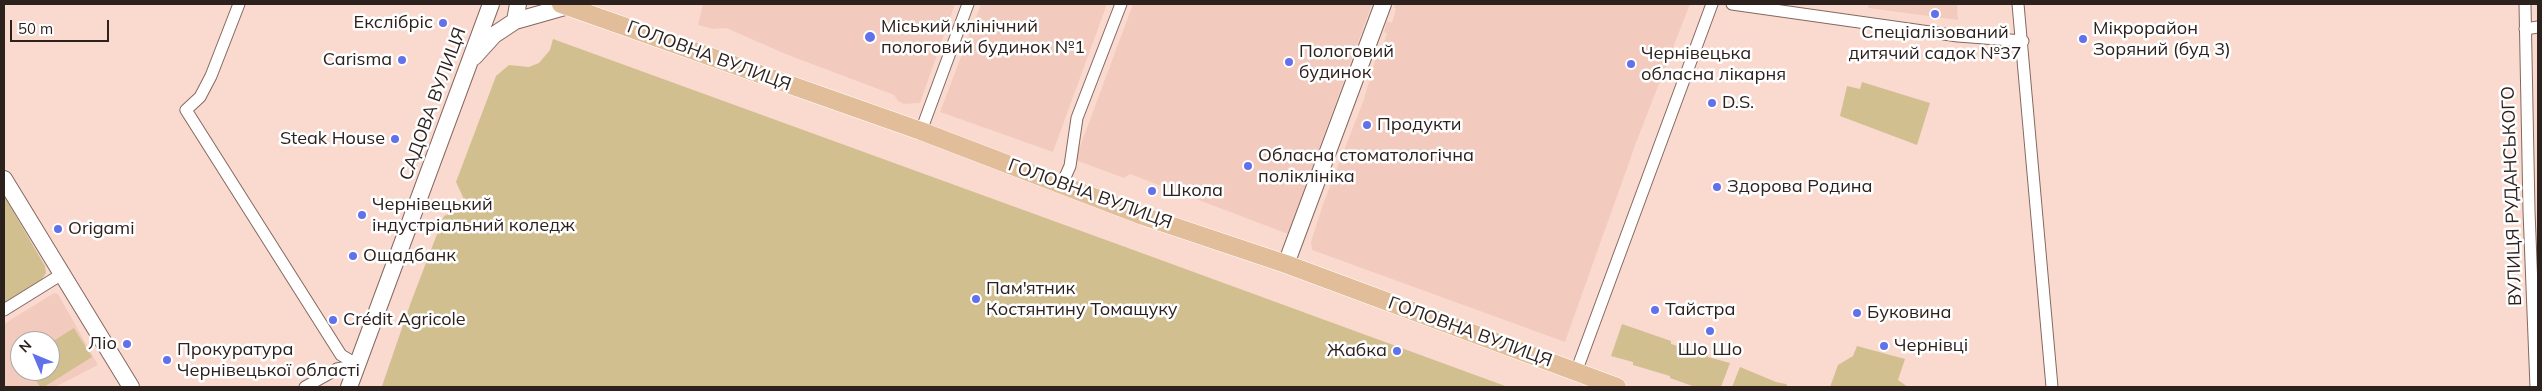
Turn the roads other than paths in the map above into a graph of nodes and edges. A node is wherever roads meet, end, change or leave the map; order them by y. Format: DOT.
graph roads {
  1 [pos="239,4"];
  2 [pos="491,4"];
  3 [pos="518,4"];
  4 [pos="968,4"];
  5 [pos="1121,4"];
  6 [pos="1383,4"];
  7 [pos="1712,4"];
  8 [pos="1732,4"];
  9 [pos="2018,4"];
  10 [pos="2524,4"];
  11 [pos="565,5"];
  12 [pos="591,8"];
  13 [pos="515,21"];
  14 [pos="2538,27"];
  15 [pos="2525,29"];
  16 [pos="2023,41"];
  17 [pos="469,62"];
  18 [pos="922,131"];
  19 [pos="4,179"];
  20 [pos="1062,184"];
  21 [pos="2534,210"];
  22 [pos="1286,264"];
  23 [pos="62,274"];
  24 [pos="4,310"];
  25 [pos="358,365"];
  26 [pos="1576,372"];
  27 [pos="130,387"];
  28 [pos="305,387"];
  29 [pos="349,387"];
  30 [pos="1617,387"];
  31 [pos="2052,387"];
  32 [pos="2536,387"];
  1 -- 25 [label="street"];
  2 -- 17 [label="main road, САДОВА ВУЛИЦЯ"];
  3 -- 13 [label="main road"];
  4 -- 18 [label="street"];
  5 -- 20 [label="street"];
  6 -- 22 [label="main road"];
  7 -- 26 [label="street"];
  8 -- 16 [label="street"];
  9 -- 16 [label="street"];
  10 -- 15 [label="street, ВУЛИЦЯ РУДАНСЬКОГО"];
  11 -- 12 [label="main road, ГОЛОВНА ВУЛИЦЯ"];
  11 -- 13 [label="main road"];
  12 -- 18 [label="main road, ГОЛОВНА ВУЛИЦЯ"];
  13 -- 17 [label="main road"];
  14 -- 15 [label="street"];
  15 -- 21 [label="street, ВУЛИЦЯ РУДАНСЬКОГО"];
  16 -- 31 [label="street"];
  17 -- 25 [label="main road, САДОВА ВУЛИЦЯ"];
  18 -- 20 [label="main road, ГОЛОВНА ВУЛИЦЯ"];
  19 -- 23 [label="main road"];
  20 -- 22 [label="main road, ГОЛОВНА ВУЛИЦЯ"];
  21 -- 32 [label="street, ВУЛИЦЯ РУДАНСЬКОГО"];
  22 -- 26 [label="main road, ГОЛОВНА ВУЛИЦЯ"];
  23 -- 24 [label="street"];
  23 -- 27 [label="main road"];
  25 -- 28 [label="street"];
  25 -- 29 [label="main road, САДОВА ВУЛИЦЯ"];
  26 -- 30 [label="main road, ГОЛОВНА ВУЛИЦЯ"];
}
